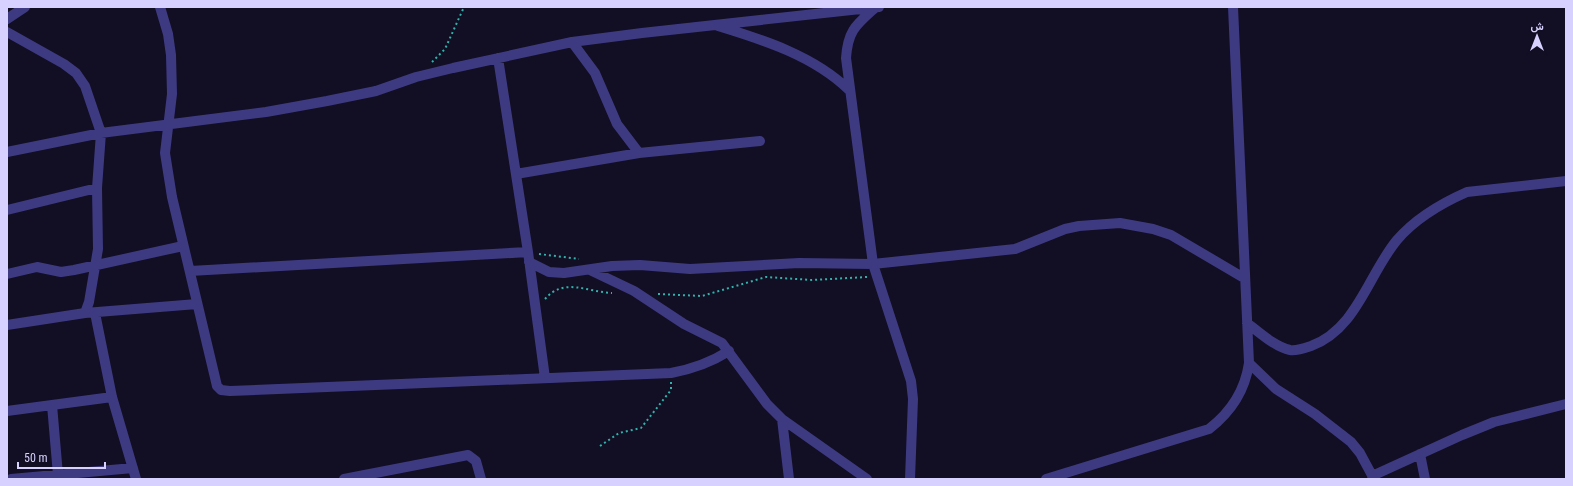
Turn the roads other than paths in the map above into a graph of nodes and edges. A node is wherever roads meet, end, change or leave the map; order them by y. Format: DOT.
graph roads {
  1 [pos="25,7"];
  2 [pos="160,7"];
  3 [pos="879,7"];
  4 [pos="1233,7"];
  5 [pos="876,8"];
  6 [pos="7,19"];
  7 [pos="712,25"];
  8 [pos="7,32"];
  9 [pos="572,42"];
  10 [pos="498,58"];
  11 [pos="849,90"];
  12 [pos="168,123"];
  13 [pos="101,133"];
  14 [pos="760,141"];
  15 [pos="7,152"];
  16 [pos="639,153"];
  17 [pos="516,174"];
  18 [pos="1566,181"];
  19 [pos="97,188"];
  20 [pos="7,210"];
  21 [pos="183,246"];
  22 [pos="529,257"];
  23 [pos="873,264"];
  24 [pos="95,266"];
  25 [pos="590,270"];
  26 [pos="190,271"];
  27 [pos="7,274"];
  28 [pos="1244,278"];
  29 [pos="197,304"];
  30 [pos="90,313"];
  31 [pos="1247,323"];
  32 [pos="7,325"];
  33 [pos="729,351"];
  34 [pos="1249,363"];
  35 [pos="545,378"];
  36 [pos="112,397"];
  37 [pos="1566,404"];
  38 [pos="52,405"];
  39 [pos="7,411"];
  40 [pos="782,419"];
  41 [pos="1420,454"];
  42 [pos="133,468"];
  43 [pos="58,474"];
  44 [pos="1373,477"];
  45 [pos="11,479"];
  46 [pos="136,479"];
  47 [pos="345,479"];
  48 [pos="481,479"];
  49 [pos="789,479"];
  50 [pos="867,479"];
  51 [pos="910,479"];
  52 [pos="1046,479"];
  53 [pos="1425,479"];
  1 -- 6 [label="street"];
  2 -- 12 [label="street"];
  3 -- 5 [label="street"];
  4 -- 28 [label="street"];
  5 -- 7 [label="street"];
  5 -- 11 [label="street"];
  7 -- 9 [label="street"];
  7 -- 11 [label="street"];
  8 -- 13 [label="street"];
  9 -- 10 [label="street"];
  9 -- 16 [label="street"];
  10 -- 12 [label="street"];
  10 -- 17 [label="street"];
  11 -- 23 [label="street"];
  12 -- 13 [label="street"];
  12 -- 21 [label="street"];
  13 -- 15 [label="street"];
  13 -- 19 [label="street"];
  14 -- 16 [label="street"];
  16 -- 17 [label="street"];
  17 -- 22 [label="street"];
  18 -- 31 [label="street"];
  19 -- 20 [label="street"];
  19 -- 24 [label="street"];
  21 -- 24 [label="street"];
  21 -- 26 [label="street"];
  22 -- 25 [label="street"];
  22 -- 26 [label="street"];
  22 -- 35 [label="street"];
  23 -- 25 [label="street"];
  23 -- 28 [label="street"];
  23 -- 51 [label="street"];
  24 -- 27 [label="street"];
  24 -- 30 [label="street"];
  25 -- 33 [label="street"];
  26 -- 29 [label="street"];
  28 -- 31 [label="street"];
  29 -- 30 [label="street"];
  29 -- 35 [label="street"];
  30 -- 32 [label="street"];
  30 -- 36 [label="street"];
  31 -- 34 [label="street"];
  33 -- 35 [label="street"];
  33 -- 40 [label="street"];
  34 -- 44 [label="street"];
  34 -- 52 [label="street"];
  36 -- 38 [label="street"];
  36 -- 42 [label="street"];
  37 -- 41 [label="street"];
  38 -- 39 [label="street"];
  38 -- 43 [label="street"];
  40 -- 49 [label="street"];
  40 -- 50 [label="street"];
  41 -- 44 [label="street"];
  41 -- 53 [label="street"];
  42 -- 43 [label="street"];
  42 -- 46 [label="street"];
  43 -- 45 [label="street"];
  47 -- 48 [label="street"];
}
